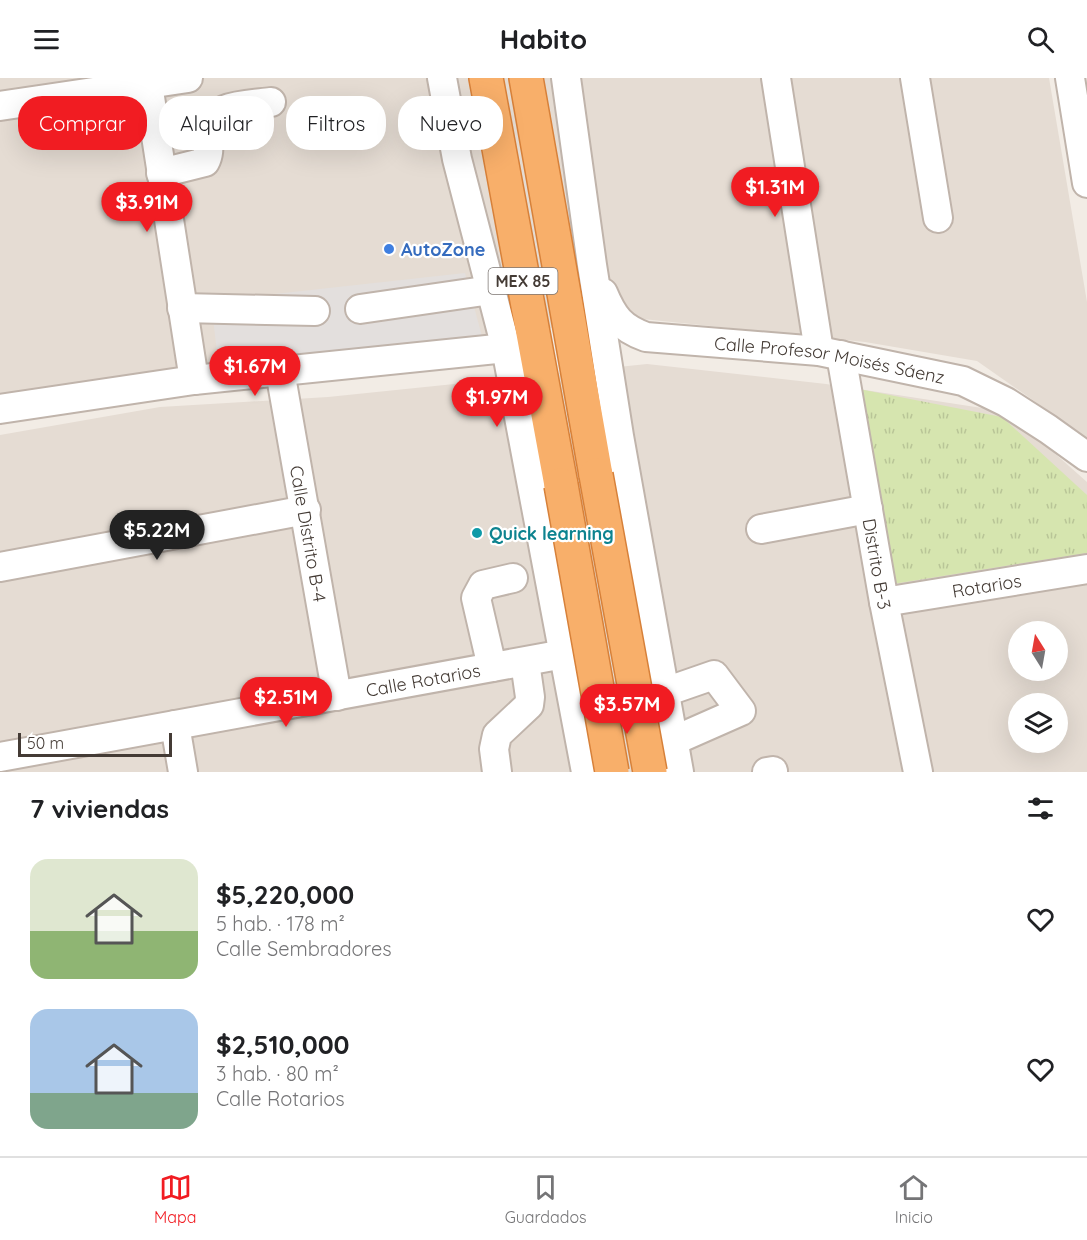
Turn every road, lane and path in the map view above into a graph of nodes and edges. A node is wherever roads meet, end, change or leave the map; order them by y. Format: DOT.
graph roads {
  1 [pos="188,78"];
  2 [pos="442,78"];
  3 [pos="486,78"];
  4 [pos="526,78"];
  5 [pos="566,78"];
  6 [pos="776,78"];
  7 [pos="915,78"];
  8 [pos="1071,78"];
  9 [pos="148,81"];
  10 [pos="0,106"];
  11 [pos="209,150"];
  12 [pos="161,173"];
  13 [pos="1087,183"];
  14 [pos="938,218"];
  15 [pos="592,265"];
  16 [pos="491,290"];
  17 [pos="182,308"];
  18 [pos="360,309"];
  19 [pos="315,311"];
  20 [pos="506,348"];
  21 [pos="830,353"];
  22 [pos="280,371"];
  23 [pos="194,380"];
  24 [pos="0,409"];
  25 [pos="1087,458"];
  26 [pos="868,509"];
  27 [pos="306,510"];
  28 [pos="760,529"];
  29 [pos="0,567"];
  30 [pos="1087,569"];
  31 [pos="513,578"];
  32 [pos="884,602"];
  33 [pos="564,654"];
  34 [pos="525,662"];
  35 [pos="492,667"];
  36 [pos="664,681"];
  37 [pos="570,687"];
  38 [pos="337,696"];
  39 [pos="175,725"];
  40 [pos="673,741"];
  41 [pos="0,757"];
  42 [pos="183,772"];
  43 [pos="497,772"];
  44 [pos="586,772"];
  45 [pos="612,772"];
  46 [pos="650,772"];
  47 [pos="679,772"];
  48 [pos="918,772"];
  1 -- 9 [label="street"];
  2 -- 16 [label="street"];
  3 -- 45 [label="highway, MEX 85, bridge"];
  4 -- 46 [label="highway, MEX 85, bridge"];
  5 -- 15 [label="street"];
  6 -- 21 [label="street, Distrito B-3"];
  7 -- 14 [label="street"];
  8 -- 13 [label="street"];
  9 -- 10 [label="street"];
  9 -- 12 [label="street"];
  11 -- 12 [label="street"];
  12 -- 17 [label="street"];
  15 -- 21 [label="street, Calle Profesor Moisés Sáenz"];
  15 -- 36 [label="street"];
  16 -- 18 [label="street"];
  16 -- 20 [label="street"];
  17 -- 19 [label="street"];
  17 -- 23 [label="street"];
  20 -- 22 [label="street"];
  20 -- 33 [label="street"];
  21 -- 25 [label="street, Calle Profesor Moisés Sáenz"];
  21 -- 26 [label="street, Distrito B-3"];
  22 -- 23 [label="street"];
  22 -- 27 [label="street, Calle Distrito B-4"];
  23 -- 24 [label="street"];
  26 -- 28 [label="street"];
  26 -- 32 [label="street, Distrito B-3"];
  27 -- 29 [label="street"];
  27 -- 38 [label="street, Calle Distrito B-4"];
  30 -- 32 [label="street, Rotarios"];
  31 -- 35 [label="street"];
  32 -- 48 [label="street, Distrito B-3"];
  33 -- 34 [label="street, Calle Rotarios"];
  33 -- 37 [label="street"];
  34 -- 35 [label="street, Calle Rotarios"];
  34 -- 43 [label="street"];
  35 -- 38 [label="street, Calle Rotarios"];
  36 -- 37 [label="street"];
  36 -- 40 [label="street"];
  36 -- 40 [label="street"];
  37 -- 44 [label="street"];
  38 -- 39 [label="street, Calle Rotarios"];
  39 -- 41 [label="street, Calle Rotarios"];
  39 -- 42 [label="street"];
  40 -- 47 [label="street"];
}
